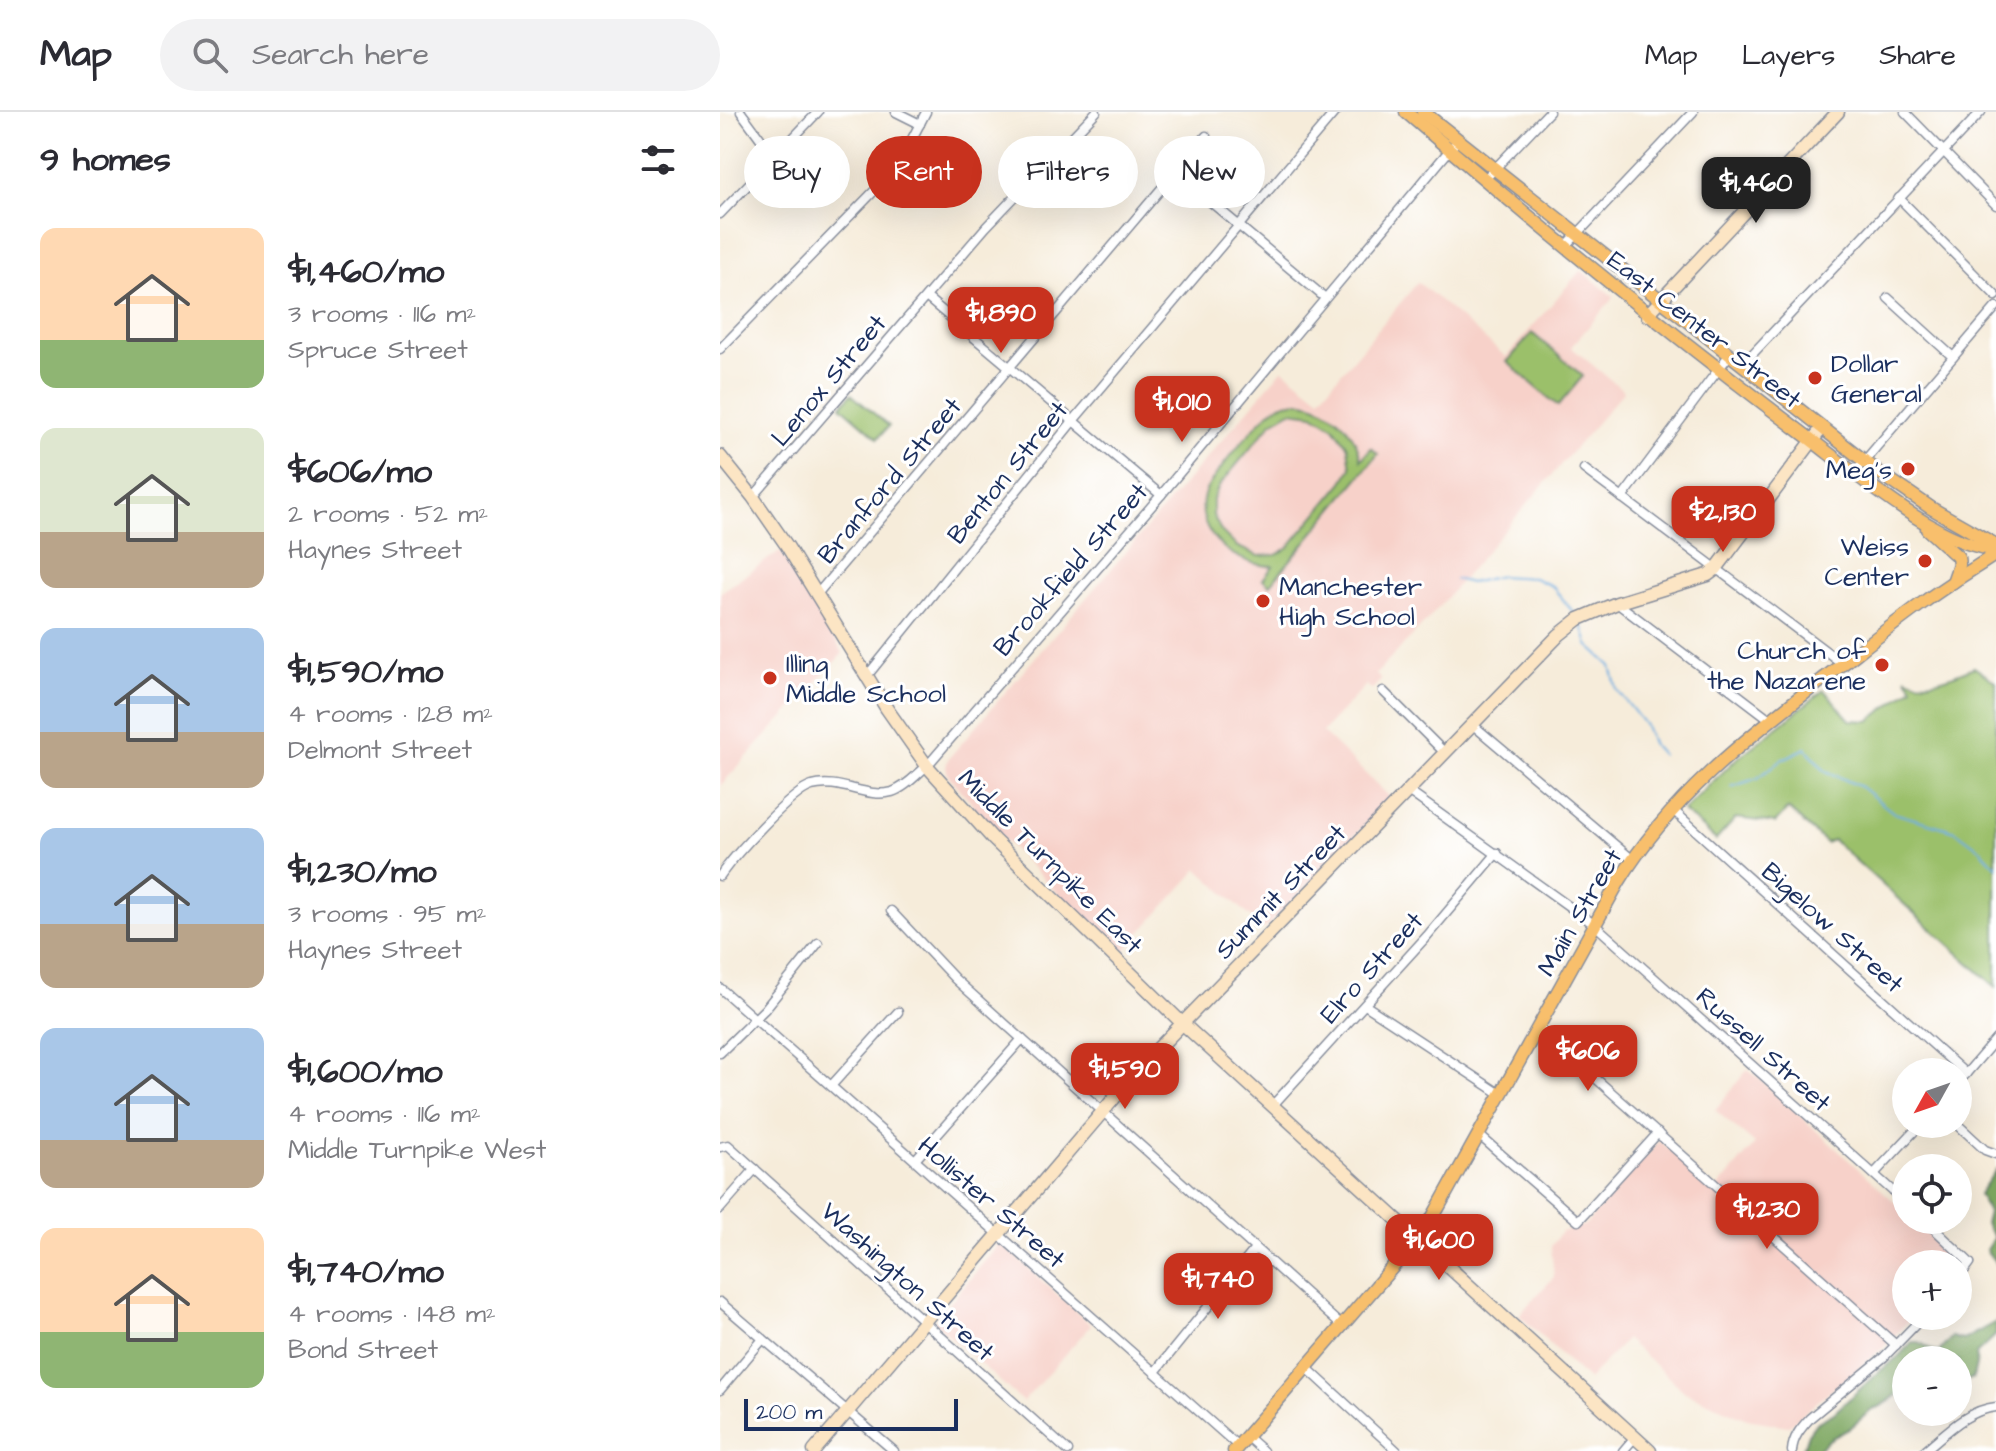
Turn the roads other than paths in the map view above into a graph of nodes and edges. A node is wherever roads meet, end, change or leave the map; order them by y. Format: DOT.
graph roads {
  1 [pos="741,112"];
  2 [pos="818,112"];
  3 [pos="896,112"];
  4 [pos="926,112"];
  5 [pos="1096,112"];
  6 [pos="1335,112"];
  7 [pos="1407,112"];
  8 [pos="1423,112"];
  9 [pos="1549,112"];
  10 [pos="1693,112"];
  11 [pos="1838,112"];
  12 [pos="1905,112"];
  13 [pos="1981,112"];
  14 [pos="920,124"];
  15 [pos="759,136"];
  16 [pos="795,136"];
  17 [pos="1458,139"];
  18 [pos="1449,150"];
  19 [pos="1944,151"];
  20 [pos="1496,169"];
  21 [pos="1485,179"];
  22 [pos="744,189"];
  23 [pos="1899,198"];
  24 [pos="1154,199"];
  25 [pos="1996,205"];
  26 [pos="1219,208"];
  27 [pos="720,214"];
  28 [pos="1239,224"];
  29 [pos="1578,234"];
  30 [pos="1565,247"];
  31 [pos="1996,296"];
  32 [pos="926,297"];
  33 [pos="1324,297"];
  34 [pos="1888,298"];
  35 [pos="1661,300"];
  36 [pos="1996,307"];
  37 [pos="1647,315"];
  38 [pos="720,349"];
  39 [pos="1730,354"];
  40 [pos="1953,357"];
  41 [pos="1743,364"];
  42 [pos="1011,367"];
  43 [pos="1718,369"];
  44 [pos="1073,421"];
  45 [pos="1822,428"];
  46 [pos="1813,440"];
  47 [pos="720,456"];
  48 [pos="1864,461"];
  49 [pos="1584,469"];
  50 [pos="1855,472"];
  51 [pos="1161,495"];
  52 [pos="753,497"];
  53 [pos="1622,498"];
  54 [pos="1919,500"];
  55 [pos="1911,512"];
  56 [pos="1996,549"];
  57 [pos="1716,569"];
  58 [pos="1953,582"];
  59 [pos="818,593"];
  60 [pos="1617,603"];
  61 [pos="1843,664"];
  62 [pos="867,676"];
  63 [pos="1383,691"];
  64 [pos="1771,720"];
  65 [pos="1473,725"];
  66 [pos="1445,753"];
  67 [pos="927,766"];
  68 [pos="1408,791"];
  69 [pos="1673,810"];
  70 [pos="1497,853"];
  71 [pos="1633,860"];
  72 [pos="720,876"];
  73 [pos="891,911"];
  74 [pos="1595,925"];
  75 [pos="818,943"];
  76 [pos="720,988"];
  77 [pos="1365,1005"];
  78 [pos="898,1012"];
  79 [pos="755,1019"];
  80 [pos="1182,1023"];
  81 [pos="1539,1028"];
  82 [pos="1022,1039"];
  83 [pos="1996,1040"];
  84 [pos="720,1053"];
  85 [pos="1948,1058"];
  86 [pos="1972,1067"];
  87 [pos="831,1086"];
  88 [pos="1502,1095"];
  89 [pos="1273,1105"];
  90 [pos="1101,1111"];
  91 [pos="1658,1133"];
  92 [pos="1480,1136"];
  93 [pos="1972,1137"];
  94 [pos="1908,1138"];
  95 [pos="720,1147"];
  96 [pos="1996,1154"];
  97 [pos="915,1160"];
  98 [pos="755,1169"];
  99 [pos="1874,1174"];
  100 [pos="1892,1190"];
  101 [pos="720,1209"];
  102 [pos="999,1234"];
  103 [pos="1940,1234"];
  104 [pos="1418,1240"];
  105 [pos="1255,1249"];
  106 [pos="1956,1250"];
  107 [pos="720,1302"];
  108 [pos="925,1322"];
  109 [pos="1343,1327"];
  110 [pos="1910,1330"];
  111 [pos="763,1339"];
  112 [pos="1896,1345"];
  113 [pos="1307,1368"];
  114 [pos="1155,1372"];
  115 [pos="720,1390"];
  116 [pos="1996,1407"];
  117 [pos="849,1411"];
  118 [pos="1635,1437"];
  119 [pos="1239,1444"];
  120 [pos="814,1451"];
  121 [pos="894,1451"];
  122 [pos="1068,1451"];
  123 [pos="1263,1451"];
  124 [pos="1397,1451"];
  125 [pos="1623,1451"];
  126 [pos="1650,1451"];
  127 [pos="1792,1451"];
  128 [pos="1924,1451"];
  1 -- 15 [label="street"];
  2 -- 16 [label="street"];
  3 -- 14 [label="street"];
  4 -- 14 [label="street"];
  5 -- 32 [label="street, Lenox Street"];
  6 -- 28 [label="street, Benton Street"];
  7 -- 18 [label="main road, East Center Street"];
  8 -- 17 [label="main road, East Center Street"];
  9 -- 20 [label="street"];
  10 -- 29 [label="street"];
  11 -- 35 [label="street"];
  12 -- 19 [label="street"];
  13 -- 19 [label="street"];
  14 -- 38 [label="street"];
  17 -- 18 [label="street, Brookfield Street"];
  17 -- 20 [label="main road, East Center Street"];
  18 -- 21 [label="main road, East Center Street"];
  18 -- 33 [label="street, Brookfield Street"];
  19 -- 23 [label="street"];
  19 -- 25 [label="street"];
  20 -- 21 [label="street"];
  20 -- 29 [label="main road, East Center Street"];
  21 -- 30 [label="main road, East Center Street"];
  22 -- 27 [label="street"];
  23 -- 31 [label="street"];
  23 -- 41 [label="street"];
  24 -- 42 [label="street, Branford Street"];
  26 -- 28 [label="street"];
  28 -- 33 [label="street"];
  28 -- 44 [label="street, Benton Street"];
  29 -- 30 [label="street"];
  29 -- 35 [label="main road, East Center Street"];
  30 -- 37 [label="main road, East Center Street"];
  32 -- 42 [label="street"];
  32 -- 52 [label="street, Lenox Street"];
  33 -- 51 [label="street, Brookfield Street"];
  34 -- 40 [label="street"];
  35 -- 37 [label="street"];
  35 -- 39 [label="main road, East Center Street"];
  36 -- 40 [label="street"];
  37 -- 43 [label="main road, East Center Street"];
  39 -- 41 [label="main road, East Center Street"];
  39 -- 43 [label="street"];
  40 -- 48 [label="street"];
  41 -- 45 [label="main road, East Center Street"];
  42 -- 44 [label="street"];
  42 -- 59 [label="street, Branford Street"];
  43 -- 46 [label="main road, East Center Street"];
  43 -- 53 [label="street"];
  44 -- 51 [label="street"];
  44 -- 62 [label="street, Benton Street"];
  45 -- 46 [label="street"];
  45 -- 48 [label="main road, East Center Street"];
  46 -- 50 [label="main road, East Center Street"];
  46 -- 57 [label="street"];
  47 -- 52 [label="street, Middle Turnpike East"];
  48 -- 50 [label="street"];
  48 -- 54 [label="main road, East Center Street"];
  49 -- 53 [label="street"];
  50 -- 55 [label="main road, East Center Street"];
  51 -- 67 [label="street, Brookfield Street"];
  52 -- 59 [label="street, Middle Turnpike East"];
  53 -- 57 [label="street"];
  54 -- 55 [label="main road"];
  54 -- 56 [label="main road, East Center Street"];
  55 -- 56 [label="main road, East Center Street"];
  55 -- 58 [label="main road"];
  56 -- 58 [label="main road, Main Street"];
  57 -- 60 [label="street, Summit Street"];
  57 -- 61 [label="street"];
  58 -- 61 [label="main road, Main Street"];
  59 -- 62 [label="street, Middle Turnpike East"];
  60 -- 64 [label="street"];
  60 -- 65 [label="street, Summit Street"];
  61 -- 64 [label="main road, Main Street"];
  62 -- 67 [label="street, Middle Turnpike East"];
  63 -- 66 [label="street"];
  64 -- 69 [label="main road, Main Street"];
  65 -- 66 [label="street, Summit Street"];
  65 -- 71 [label="street"];
  66 -- 68 [label="street, Summit Street"];
  67 -- 72 [label="street, Brookfield Street"];
  67 -- 80 [label="street, Middle Turnpike East"];
  68 -- 70 [label="street, Russell Street"];
  68 -- 80 [label="street, Summit Street"];
  69 -- 71 [label="main road, Main Street"];
  69 -- 85 [label="street, Bigelow Street"];
  70 -- 74 [label="street, Russell Street"];
  70 -- 77 [label="street, Elro Street"];
  71 -- 74 [label="main road, Main Street"];
  73 -- 82 [label="street"];
  74 -- 81 [label="main road, Main Street"];
  74 -- 99 [label="street, Russell Street"];
  75 -- 79 [label="street"];
  76 -- 79 [label="street, Hollister Street"];
  77 -- 88 [label="street"];
  77 -- 89 [label="street, Elro Street"];
  78 -- 87 [label="street"];
  79 -- 84 [label="street"];
  79 -- 87 [label="street, Hollister Street"];
  80 -- 89 [label="street, Middle Turnpike East"];
  80 -- 90 [label="street, Summit Street"];
  81 -- 88 [label="main road, Main Street"];
  81 -- 91 [label="street"];
  82 -- 90 [label="street"];
  82 -- 97 [label="street"];
  83 -- 86 [label="street"];
  87 -- 97 [label="street, Hollister Street"];
  88 -- 92 [label="main road, Main Street"];
  89 -- 104 [label="street, Middle Turnpike East"];
  90 -- 102 [label="street, Summit Street"];
  90 -- 105 [label="street"];
  91 -- 92 [label="street"];
  91 -- 112 [label="street"];
  92 -- 104 [label="main road, Main Street"];
  93 -- 96 [label="street"];
  94 -- 99 [label="street"];
  95 -- 98 [label="street, Washington Street"];
  97 -- 102 [label="street, Hollister Street"];
  98 -- 101 [label="street"];
  98 -- 108 [label="street, Washington Street"];
  99 -- 100 [label="street, Russell Street"];
  102 -- 108 [label="street, Summit Street"];
  102 -- 114 [label="street, Hollister Street"];
  103 -- 106 [label="street"];
  104 -- 109 [label="main road, Main Street"];
  104 -- 118 [label="street, Middle Turnpike East"];
  105 -- 109 [label="street"];
  105 -- 114 [label="street"];
  107 -- 111 [label="street"];
  108 -- 117 [label="street, Summit Street"];
  108 -- 122 [label="street, Washington Street"];
  109 -- 113 [label="main road, Main Street"];
  110 -- 112 [label="street"];
  111 -- 115 [label="street"];
  111 -- 117 [label="street"];
  112 -- 127 [label="street"];
  113 -- 119 [label="main road, Main Street"];
  113 -- 124 [label="street"];
  114 -- 119 [label="street, Hollister Street"];
  116 -- 128 [label="street"];
  117 -- 120 [label="street, Summit Street"];
  117 -- 121 [label="street"];
  118 -- 125 [label="street"];
  118 -- 126 [label="street, Middle Turnpike East"];
  119 -- 123 [label="street, Hollister Street"];
}
